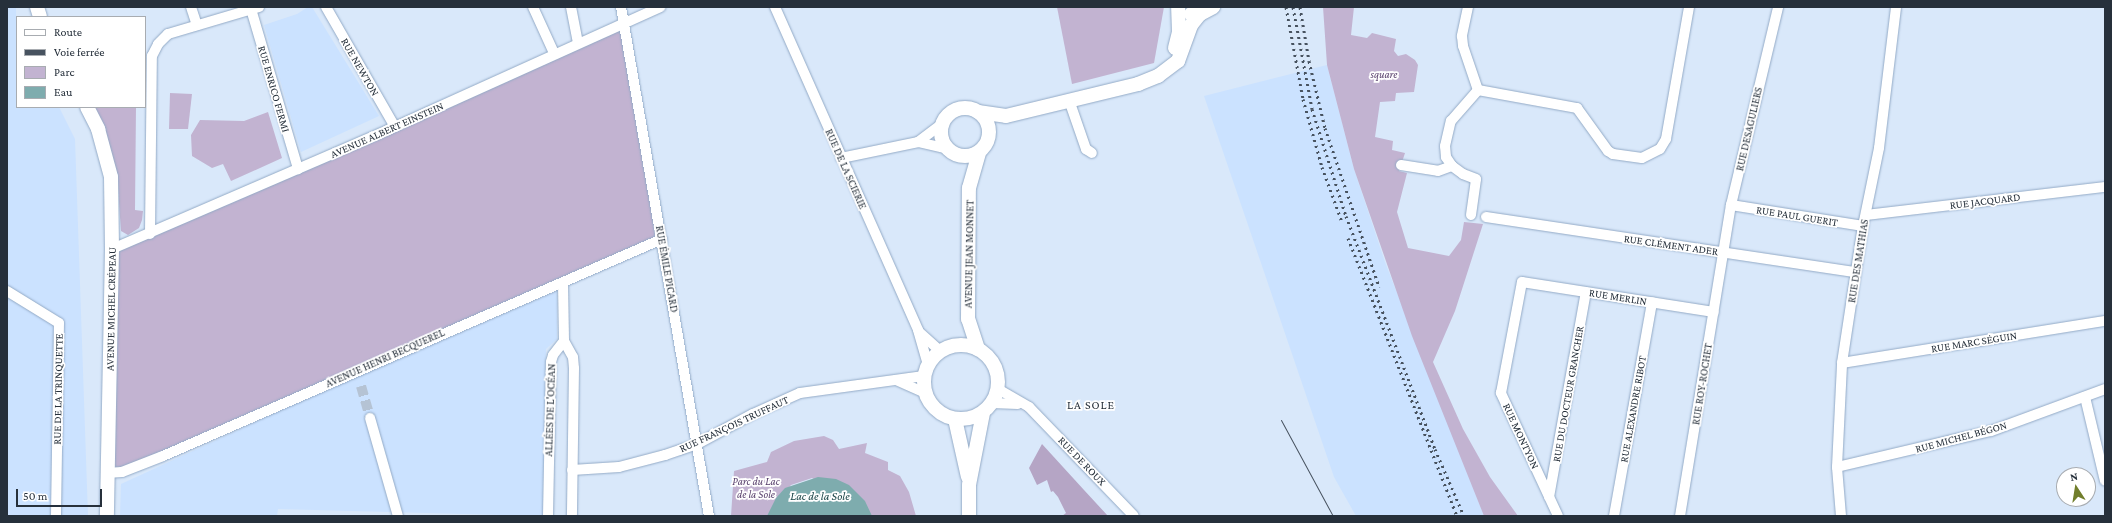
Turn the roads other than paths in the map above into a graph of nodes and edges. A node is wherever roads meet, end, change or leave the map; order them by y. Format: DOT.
graph roads {
  1 [pos="192,7"];
  2 [pos="326,7"];
  3 [pos="532,7"];
  4 [pos="571,7"];
  5 [pos="621,7"];
  6 [pos="660,7"];
  7 [pos="775,7"];
  8 [pos="1178,7"];
  9 [pos="1468,7"];
  10 [pos="1689,7"];
  11 [pos="1778,7"];
  12 [pos="1896,7"];
  13 [pos="255,8"];
  14 [pos="1207,10"];
  15 [pos="624,22"];
  16 [pos="197,25"];
  17 [pos="578,42"];
  18 [pos="554,54"];
  19 [pos="1163,72"];
  20 [pos="1478,90"];
  21 [pos="1069,100"];
  22 [pos="88,108"];
  23 [pos="978,112"];
  24 [pos="1025,112"];
  25 [pos="943,123"];
  26 [pos="395,127"];
  27 [pos="918,142"];
  28 [pos="983,146"];
  29 [pos="953,152"];
  30 [pos="1092,153"];
  31 [pos="841,158"];
  32 [pos="1401,165"];
  33 [pos="1452,166"];
  34 [pos="298,169"];
  35 [pos="2105,187"];
  36 [pos="969,188"];
  37 [pos="1731,205"];
  38 [pos="1471,215"];
  39 [pos="1866,215"];
  40 [pos="1486,217"];
  41 [pos="1863,226"];
  42 [pos="150,234"];
  43 [pos="662,239"];
  44 [pos="112,249"];
  45 [pos="1723,252"];
  46 [pos="1856,272"];
  47 [pos="1522,282"];
  48 [pos="563,283"];
  49 [pos="7,291"];
  50 [pos="1586,292"];
  51 [pos="1652,302"];
  52 [pos="1714,312"];
  53 [pos="968,319"];
  54 [pos="2105,321"];
  55 [pos="918,330"];
  56 [pos="564,341"];
  57 [pos="956,345"];
  58 [pos="978,349"];
  59 [pos="940,351"];
  60 [pos="1842,363"];
  61 [pos="926,370"];
  62 [pos="896,380"];
  63 [pos="998,389"];
  64 [pos="2105,389"];
  65 [pos="925,393"];
  66 [pos="2085,397"];
  67 [pos="1029,407"];
  68 [pos="987,408"];
  69 [pos="370,418"];
  70 [pos="955,419"];
  71 [pos="697,444"];
  72 [pos="1837,467"];
  73 [pos="572,470"];
  74 [pos="1538,472"];
  75 [pos="107,473"];
  76 [pos="1554,473"];
  77 [pos="2105,481"];
  78 [pos="969,484"];
  79 [pos="1549,497"];
  80 [pos="56,516"];
  81 [pos="107,516"];
  82 [pos="398,516"];
  83 [pos="548,516"];
  84 [pos="572,516"];
  85 [pos="709,516"];
  86 [pos="969,516"];
  87 [pos="1134,516"];
  88 [pos="1558,516"];
  89 [pos="1614,516"];
  90 [pos="1680,516"];
  91 [pos="1841,516"];
  1 -- 16 [label="street"];
  2 -- 26 [label="street, RUE NEWTON"];
  3 -- 18 [label="street"];
  4 -- 17 [label="street"];
  5 -- 15 [label="street, RUE ÉMILE PICARD"];
  6 -- 15 [label="street, AVENUE ALBERT EINSTEIN"];
  7 -- 31 [label="street, RUE DE LA SCIERIE"];
  8 -- 14 [label="street"];
  8 -- 19 [label="street"];
  9 -- 20 [label="street"];
  10 -- 20 [label="street"];
  11 -- 37 [label="street, RUE DESAGULIERS"];
  12 -- 39 [label="street, RUE DES MATHIAS"];
  13 -- 16 [label="street"];
  13 -- 34 [label="street, RUE ENRICO FERMI"];
  14 -- 19 [label="street"];
  15 -- 17 [label="street, AVENUE ALBERT EINSTEIN"];
  15 -- 43 [label="street, RUE ÉMILE PICARD"];
  16 -- 42 [label="street"];
  17 -- 18 [label="street, AVENUE ALBERT EINSTEIN"];
  18 -- 26 [label="street, AVENUE ALBERT EINSTEIN"];
  19 -- 21 [label="street"];
  20 -- 33 [label="street"];
  21 -- 24 [label="street"];
  21 -- 30 [label="street"];
  22 -- 44 [label="street, AVENUE MICHEL CRÉPEAU"];
  23 -- 24 [label="street"];
  23 -- 25 [label="street"];
  23 -- 28 [label="street"];
  24 -- 28 [label="street"];
  25 -- 27 [label="street"];
  25 -- 29 [label="street"];
  26 -- 34 [label="street, AVENUE ALBERT EINSTEIN"];
  27 -- 29 [label="street"];
  27 -- 31 [label="street"];
  28 -- 29 [label="street"];
  28 -- 36 [label="street, AVENUE JEAN MONNET"];
  29 -- 36 [label="street, AVENUE JEAN MONNET"];
  31 -- 55 [label="street, RUE DE LA SCIERIE"];
  32 -- 33 [label="street"];
  33 -- 38 [label="street"];
  34 -- 42 [label="street, AVENUE ALBERT EINSTEIN"];
  35 -- 39 [label="street, RUE JACQUARD"];
  36 -- 53 [label="street, AVENUE JEAN MONNET"];
  37 -- 41 [label="street, RUE PAUL GUERIT"];
  37 -- 45 [label="street, RUE DESAGULIERS"];
  39 -- 41 [label="street, RUE DES MATHIAS"];
  40 -- 45 [label="street, RUE CLÉMENT ADER"];
  41 -- 46 [label="street, RUE DES MATHIAS"];
  42 -- 44 [label="street, AVENUE ALBERT EINSTEIN"];
  43 -- 48 [label="street, AVENUE HENRI BECQUEREL"];
  43 -- 71 [label="street, RUE ÉMILE PICARD"];
  44 -- 75 [label="street, AVENUE MICHEL CRÉPEAU"];
  45 -- 46 [label="street, RUE CLÉMENT ADER"];
  45 -- 52 [label="street, RUE ROY-ROCHET"];
  46 -- 60 [label="street, RUE DES MATHIAS"];
  47 -- 50 [label="street, RUE MERLIN"];
  47 -- 74 [label="street, RUE MONTYON"];
  48 -- 56 [label="street"];
  48 -- 75 [label="street, AVENUE HENRI BECQUEREL"];
  49 -- 80 [label="street, RUE DE LA TRINQUETTE"];
  50 -- 51 [label="street, RUE MERLIN"];
  50 -- 76 [label="street, RUE DU DOCTEUR GRANCHER"];
  51 -- 52 [label="street, RUE MERLIN"];
  51 -- 89 [label="street, RUE ALEXANDRE RIBOT"];
  52 -- 90 [label="street, RUE ROY-ROCHET"];
  53 -- 57 [label="street, AVENUE JEAN MONNET"];
  53 -- 58 [label="street, AVENUE JEAN MONNET"];
  54 -- 60 [label="street, RUE MARC SÉGUIN"];
  55 -- 59 [label="street, RUE DE LA SCIERIE"];
  55 -- 61 [label="street, RUE DE LA SCIERIE"];
  56 -- 73 [label="street, ALLÉES DE L'OCÉAN"];
  56 -- 83 [label="street, ALLÉES DE L'OCÉAN"];
  57 -- 58 [label="street"];
  57 -- 59 [label="street"];
  58 -- 63 [label="street, AVENUE JEAN MONNET"];
  59 -- 61 [label="street"];
  60 -- 72 [label="street, RUE DES MATHIAS"];
  61 -- 62 [label="street, RUE FRANÇOIS TRUFFAUT"];
  61 -- 65 [label="street"];
  62 -- 65 [label="street"];
  62 -- 71 [label="street, RUE FRANÇOIS TRUFFAUT"];
  63 -- 67 [label="street, RUE DE ROUX"];
  63 -- 68 [label="street"];
  64 -- 66 [label="street, RUE MICHEL BÉGON"];
  65 -- 70 [label="street"];
  66 -- 72 [label="street, RUE MICHEL BÉGON"];
  66 -- 77 [label="street"];
  67 -- 68 [label="street"];
  67 -- 87 [label="street, RUE DE ROUX"];
  68 -- 70 [label="street"];
  68 -- 78 [label="street"];
  69 -- 82 [label="street"];
  70 -- 78 [label="street"];
  71 -- 73 [label="street, RUE FRANÇOIS TRUFFAUT"];
  71 -- 85 [label="street, RUE ÉMILE PICARD"];
  72 -- 91 [label="street, RUE DES MATHIAS"];
  73 -- 84 [label="street, ALLÉES DE L'OCÉAN"];
  74 -- 76 [label="street"];
  74 -- 79 [label="street, RUE MONTYON"];
  75 -- 81 [label="street, AVENUE MICHEL CRÉPEAU"];
  76 -- 79 [label="street, RUE DU DOCTEUR GRANCHER"];
  78 -- 86 [label="street"];
  79 -- 88 [label="street, RUE MONTYON"];
}
